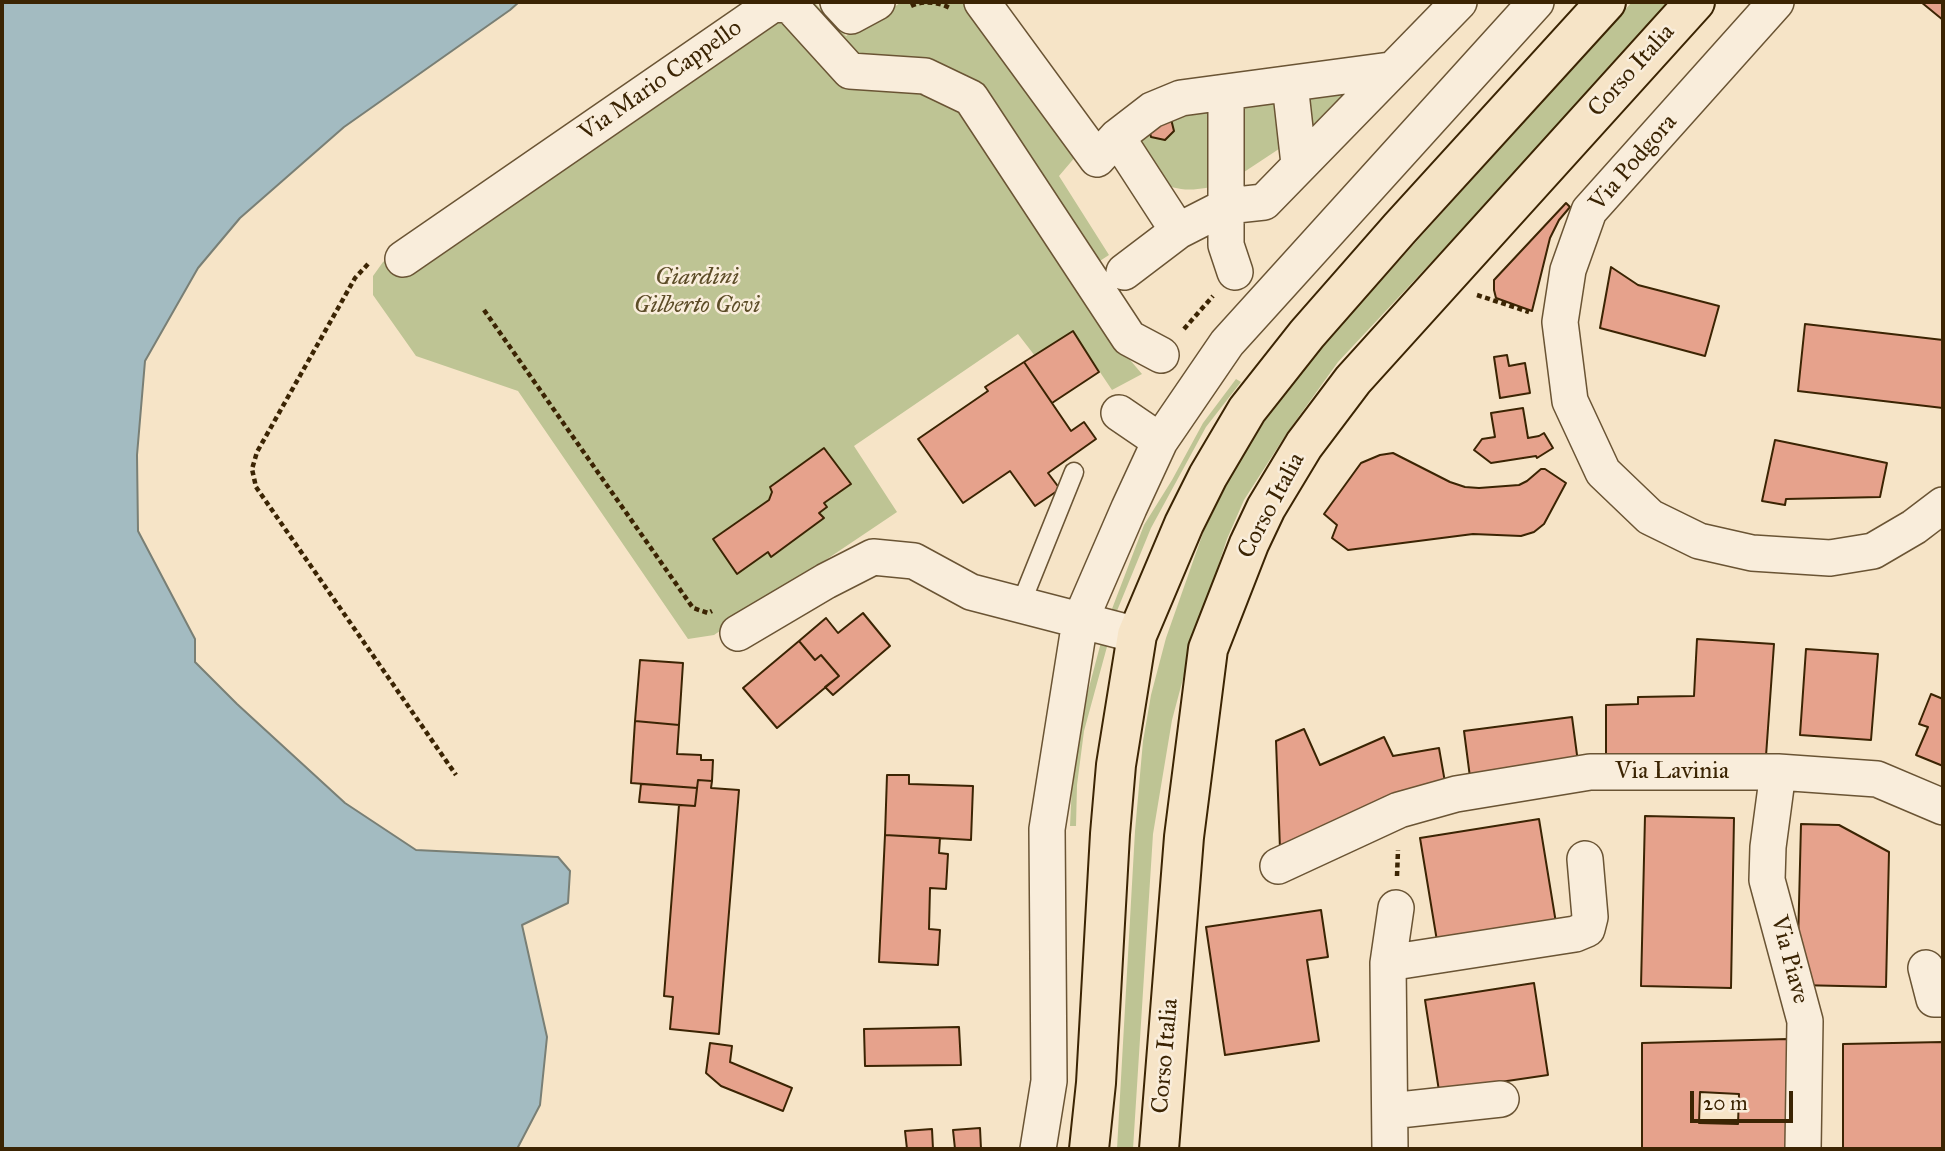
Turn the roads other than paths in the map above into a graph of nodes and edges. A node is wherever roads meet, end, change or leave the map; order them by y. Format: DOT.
graph roads {
  1 [pos="838,2"];
  2 [pos="877,2"];
  3 [pos="982,2"];
  4 [pos="1459,2"];
  5 [pos="1536,2"];
  6 [pos="1606,2"];
  7 [pos="1695,2"];
  8 [pos="1776,2"];
  9 [pos="1390,70"];
  10 [pos="1290,84"];
  11 [pos="1226,93"];
  12 [pos="1117,137"];
  13 [pos="1299,164"];
  14 [pos="1227,206"];
  15 [pos="1178,231"];
  16 [pos="386,260"];
  17 [pos="1124,272"];
  18 [pos="1235,272"];
  19 [pos="1161,355"];
  20 [pos="1119,413"];
  21 [pos="1160,441"];
  22 [pos="1074,472"];
  23 [pos="1943,505"];
  24 [pos="1020,606"];
  25 [pos="1080,621"];
  26 [pos="738,633"];
  27 [pos="1136,635"];
  28 [pos="1778,772"];
  29 [pos="1943,807"];
  30 [pos="1586,859"];
  31 [pos="1278,866"];
  32 [pos="1396,908"];
  33 [pos="1388,963"];
  34 [pos="1926,968"];
  35 [pos="1943,999"];
  36 [pos="1501,1099"];
  37 [pos="1390,1111"];
  38 [pos="1038,1149"];
  39 [pos="1089,1149"];
  40 [pos="1158,1149"];
  41 [pos="1390,1149"];
  42 [pos="1803,1149"];
  1 -- 2 [label="street"];
  3 -- 12 [label="street"];
  4 -- 9 [label="street"];
  5 -- 21 [label="street"];
  6 -- 27 [label="main road"];
  7 -- 40 [label="main road, Corso Italia"];
  8 -- 23 [label="street, Via Podgora"];
  9 -- 10 [label="street"];
  9 -- 13 [label="street"];
  10 -- 11 [label="street"];
  10 -- 13 [label="street"];
  11 -- 12 [label="street"];
  11 -- 14 [label="street"];
  12 -- 15 [label="street"];
  13 -- 14 [label="street"];
  14 -- 15 [label="street"];
  14 -- 18 [label="street"];
  15 -- 17 [label="street"];
  16 -- 19 [label="street, Via Mario Cappello"];
  20 -- 21 [label="street"];
  21 -- 25 [label="street"];
  22 -- 24 [label="lane"];
  24 -- 25 [label="street"];
  24 -- 26 [label="street"];
  25 -- 27 [label="street"];
  25 -- 38 [label="street"];
  27 -- 39 [label="main road"];
  28 -- 29 [label="street, Via Lavinia"];
  28 -- 31 [label="street, Via Lavinia"];
  28 -- 42 [label="street, Via Piave"];
  30 -- 33 [label="street"];
  32 -- 33 [label="street"];
  33 -- 37 [label="street"];
  34 -- 35 [label="street"];
  36 -- 37 [label="street"];
  37 -- 41 [label="street"];
}
